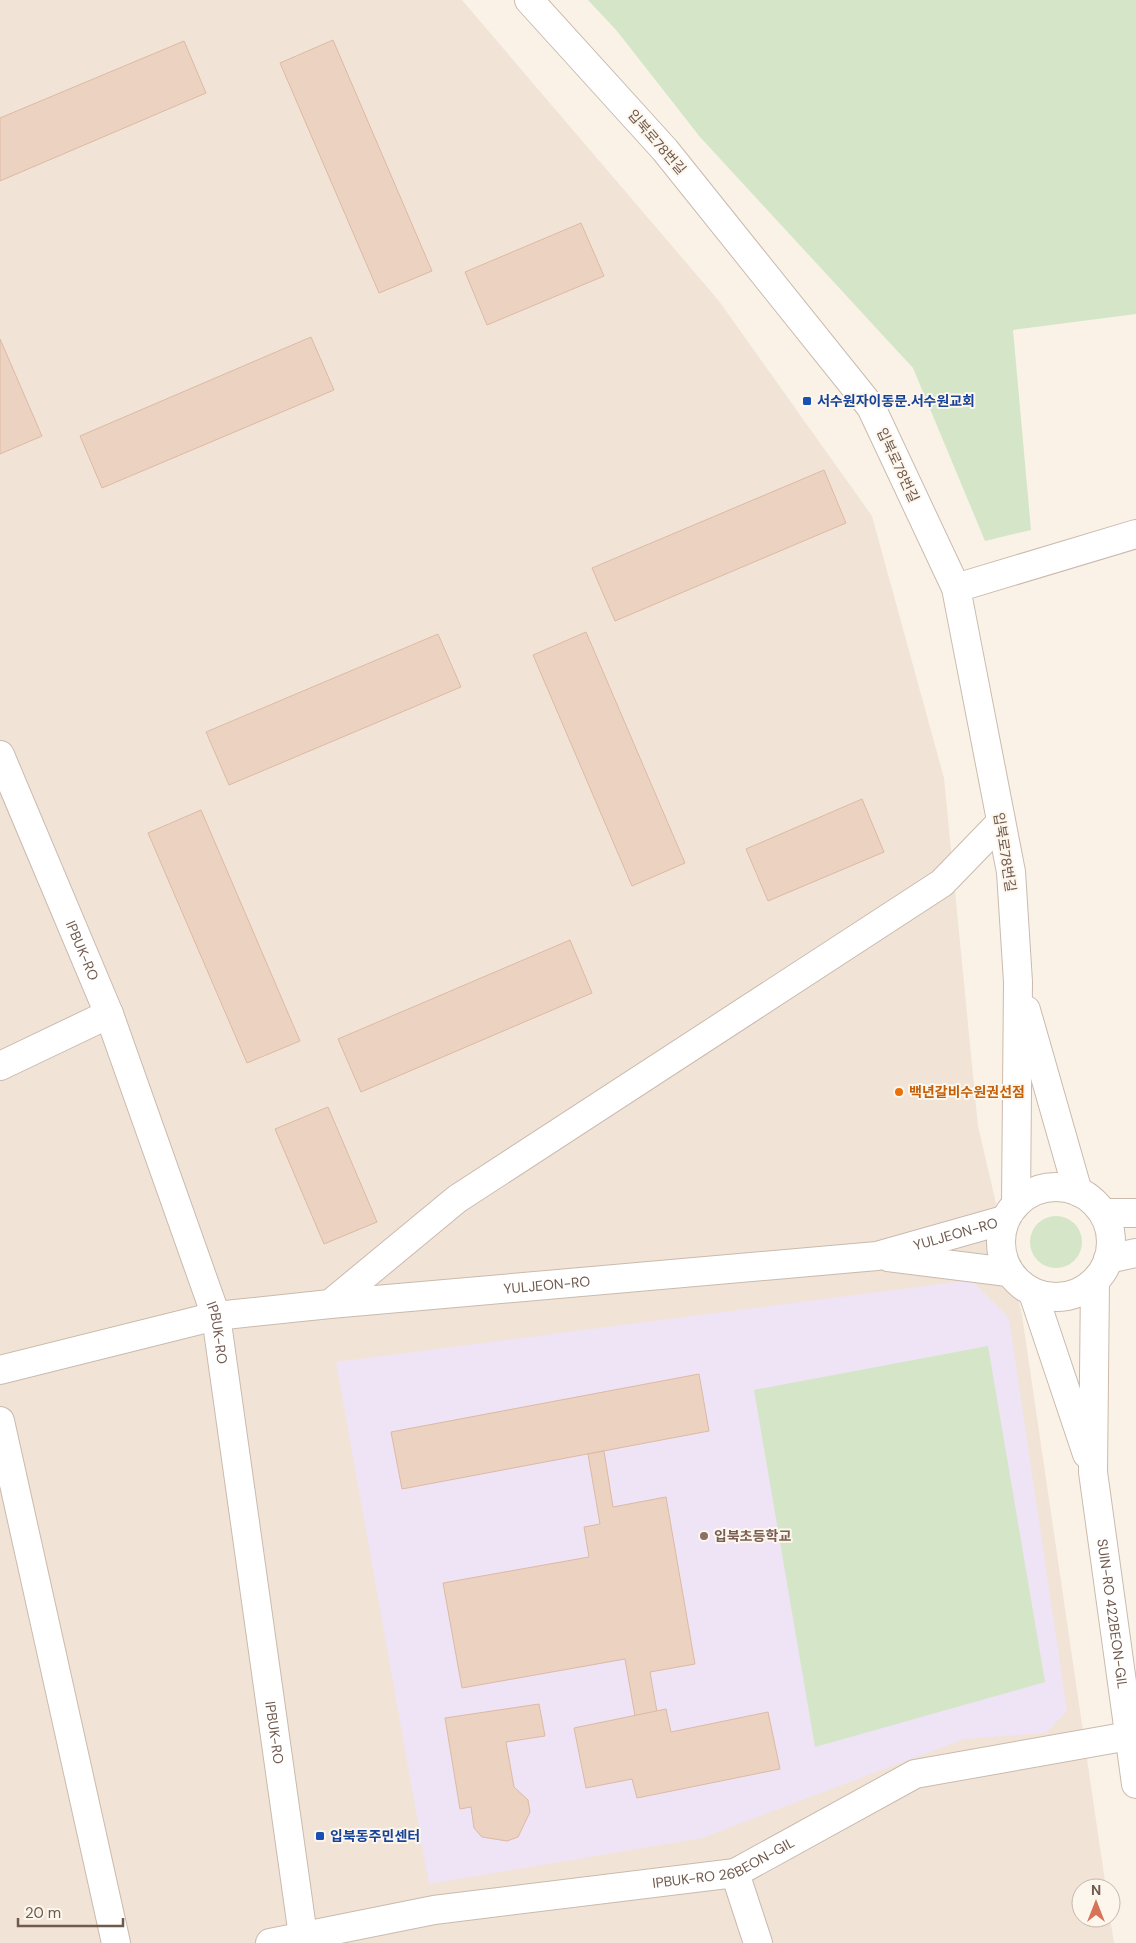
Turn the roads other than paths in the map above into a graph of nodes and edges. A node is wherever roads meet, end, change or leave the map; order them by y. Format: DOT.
graph roads {
  1 [pos="529,0"];
  2 [pos="1136,534"];
  3 [pos="956,588"];
  4 [pos="0,754"];
  5 [pos="1001,822"];
  6 [pos="1018,982"];
  7 [pos="109,1014"];
  8 [pos="0,1066"];
  9 [pos="1078,1192"];
  10 [pos="1010,1212"];
  11 [pos="1103,1213"];
  12 [pos="1136,1213"];
  13 [pos="1136,1253"];
  14 [pos="877,1256"];
  15 [pos="1102,1270"];
  16 [pos="1008,1272"];
  17 [pos="1033,1293"];
  18 [pos="330,1304"];
  19 [pos="216,1316"];
  20 [pos="0,1370"];
  21 [pos="0,1422"];
  22 [pos="1094,1472"];
  23 [pos="1129,1736"];
  24 [pos="1136,1784"];
  25 [pos="735,1873"];
  26 [pos="303,1940"];
  27 [pos="116,1943"];
  28 [pos="270,1943"];
  29 [pos="758,1943"];
  1 -- 3 [label="street, 입북로78번길"];
  2 -- 3 [label="street"];
  3 -- 5 [label="street, 입북로78번길"];
  4 -- 7 [label="street, IPBUK-RO"];
  5 -- 6 [label="street, 입북로78번길"];
  5 -- 18 [label="street"];
  6 -- 9 [label="street"];
  6 -- 10 [label="street"];
  7 -- 8 [label="street"];
  7 -- 19 [label="street, IPBUK-RO"];
  9 -- 10 [label="street"];
  9 -- 11 [label="street"];
  10 -- 14 [label="street, YULJEON-RO"];
  10 -- 16 [label="street"];
  11 -- 12 [label="street"];
  11 -- 15 [label="street"];
  13 -- 15 [label="street"];
  14 -- 16 [label="street, YULJEON-RO"];
  14 -- 18 [label="street, YULJEON-RO"];
  15 -- 17 [label="street"];
  15 -- 22 [label="street, SUIN-RO 422BEON-GIL"];
  16 -- 17 [label="street"];
  17 -- 22 [label="street, SUIN-RO 422BEON-GIL"];
  18 -- 19 [label="street, YULJEON-RO"];
  19 -- 20 [label="street, YULJEON-RO"];
  19 -- 26 [label="street, IPBUK-RO"];
  21 -- 27 [label="street"];
  22 -- 23 [label="street, SUIN-RO 422BEON-GIL"];
  23 -- 24 [label="street, SUIN-RO 422BEON-GIL"];
  23 -- 25 [label="street, IPBUK-RO 26BEON-GIL"];
  25 -- 26 [label="street, IPBUK-RO 26BEON-GIL"];
  25 -- 29 [label="street"];
  26 -- 28 [label="street, IPBUK-RO 26BEON-GIL"];
}
